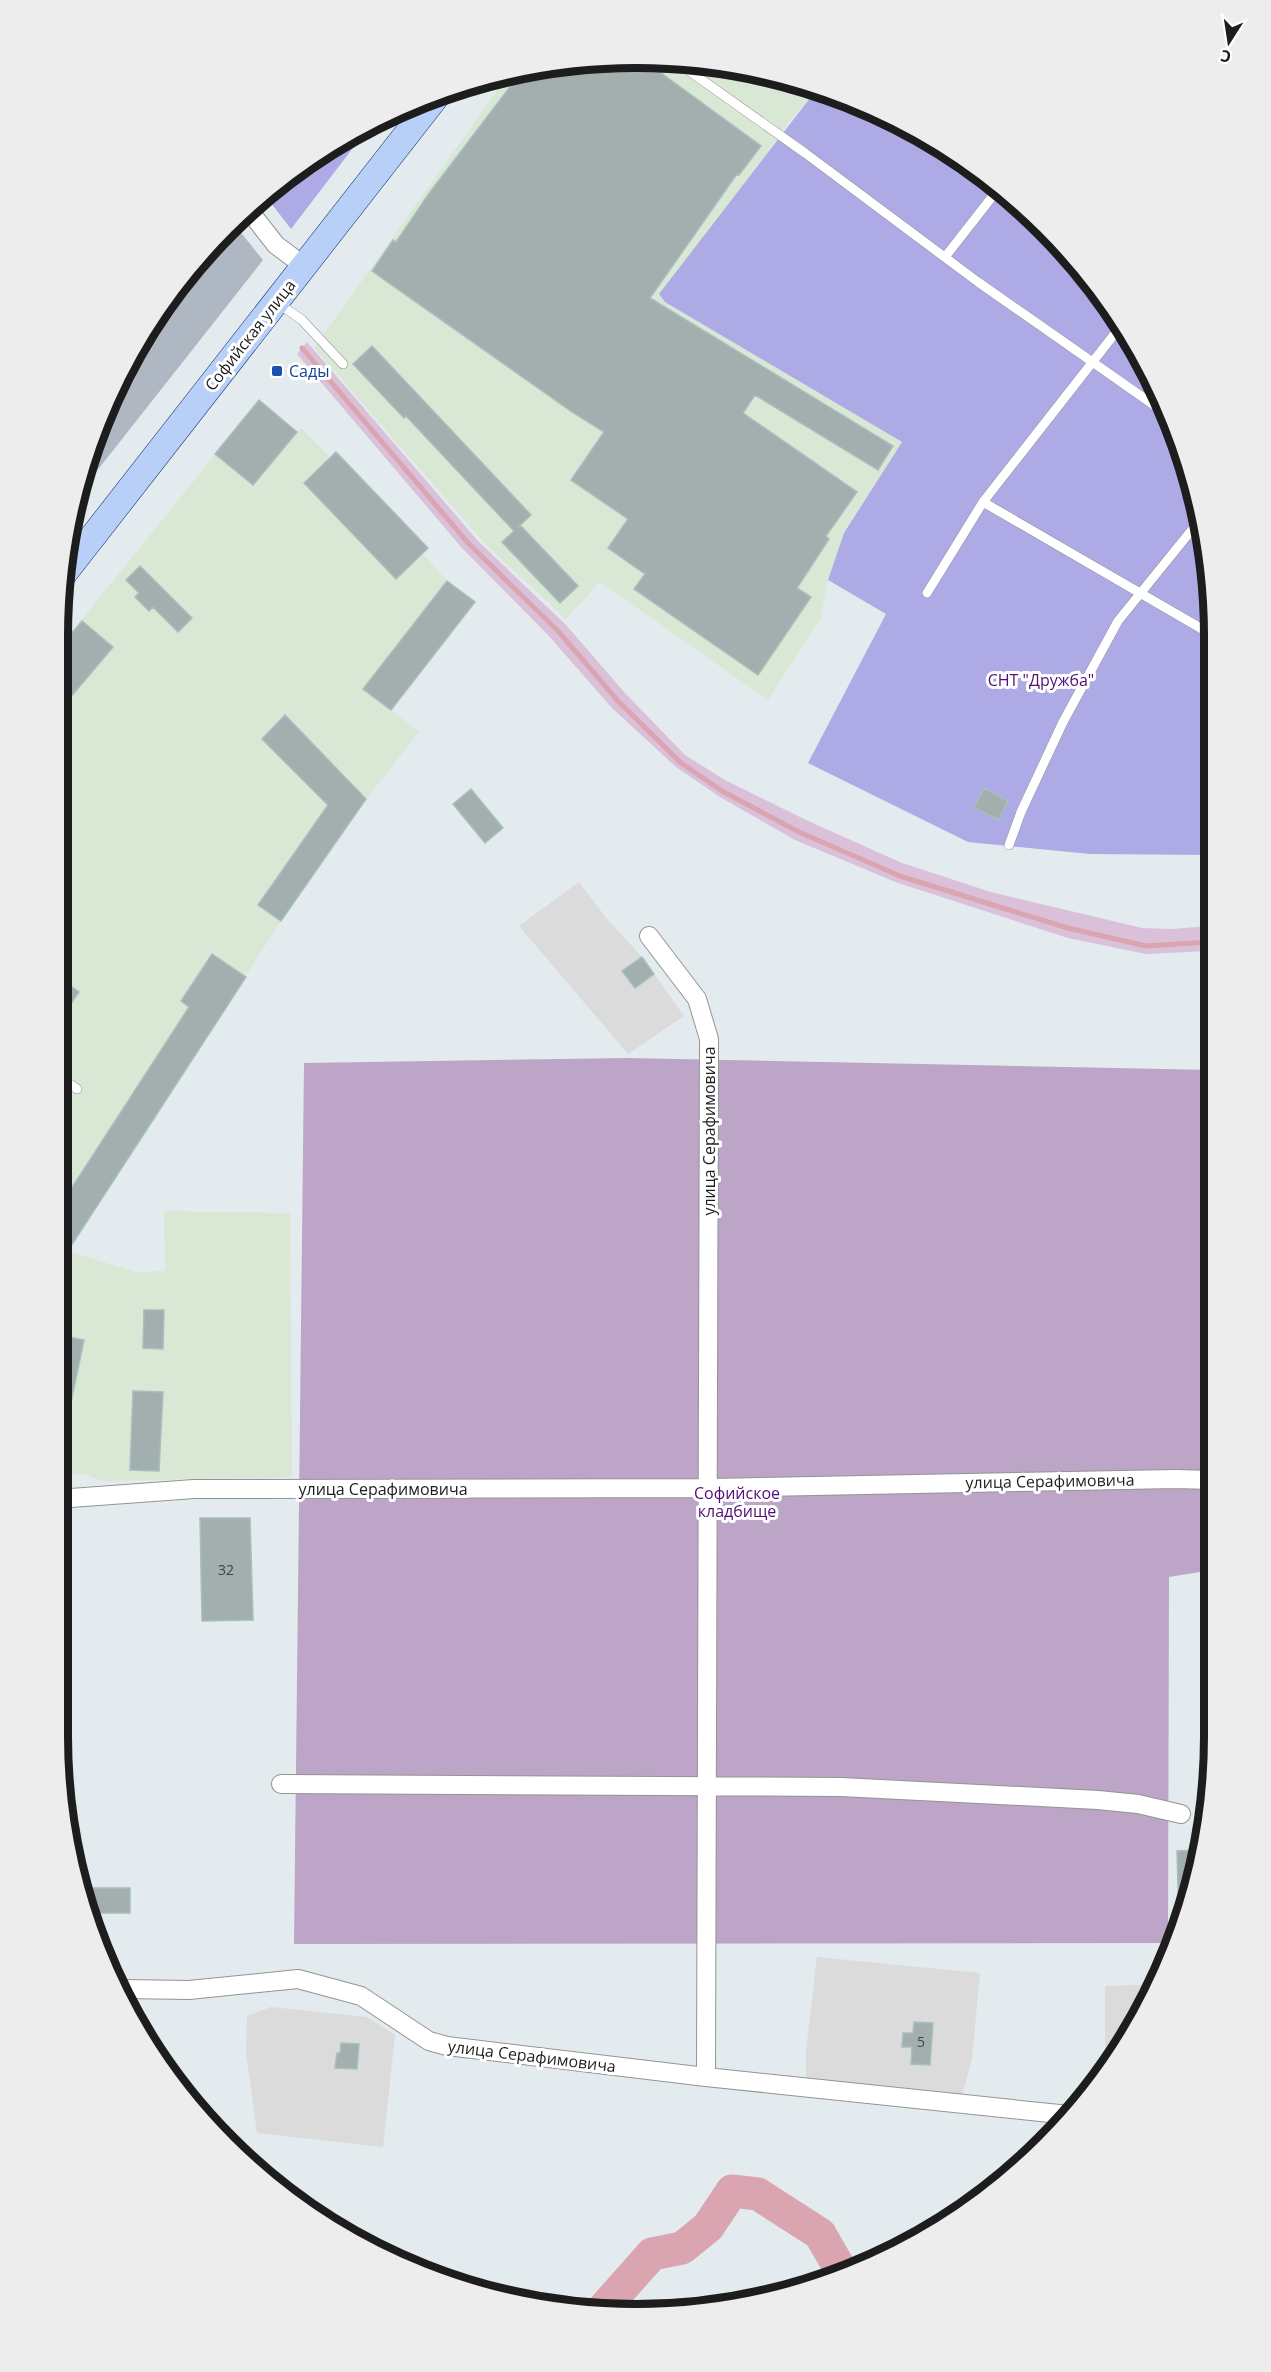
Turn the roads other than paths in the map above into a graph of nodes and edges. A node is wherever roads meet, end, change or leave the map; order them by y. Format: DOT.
graph roads {
  1 [pos="688,70"];
  2 [pos="428,107"];
  3 [pos="994,195"];
  4 [pos="253,216"];
  5 [pos="945,257"];
  6 [pos="304,266"];
  7 [pos="276,302"];
  8 [pos="1116,333"];
  9 [pos="1093,362"];
  10 [pos="343,364"];
  11 [pos="1154,405"];
  12 [pos="983,502"];
  13 [pos="1193,528"];
  14 [pos="72,563"];
  15 [pos="927,593"];
  16 [pos="1141,593"];
  17 [pos="1204,630"];
  18 [pos="1009,845"];
  19 [pos="649,936"];
  20 [pos="68,1083"];
  21 [pos="77,1089"];
  22 [pos="1204,1480"];
  23 [pos="709,1488"];
  24 [pos="68,1498"];
  25 [pos="281,1784"];
  26 [pos="707,1787"];
  27 [pos="1181,1814"];
  28 [pos="127,1989"];
  29 [pos="706,2077"];
  30 [pos="1060,2114"];
  1 -- 5 [label="lane"];
  2 -- 6 [label="main road, Софийская улица"];
  3 -- 5 [label="lane"];
  4 -- 6 [label="street"];
  5 -- 9 [label="lane"];
  6 -- 7 [label="main road, Софийская улица"];
  7 -- 10 [label="lane"];
  7 -- 14 [label="main road, Софийская улица"];
  8 -- 9 [label="lane"];
  9 -- 11 [label="lane"];
  9 -- 12 [label="lane"];
  12 -- 15 [label="lane"];
  12 -- 16 [label="lane"];
  13 -- 16 [label="lane"];
  16 -- 17 [label="lane"];
  16 -- 18 [label="lane"];
  19 -- 23 [label="street, улица Серафимовича"];
  20 -- 21 [label="lane"];
  22 -- 23 [label="street, улица Серафимовича"];
  23 -- 24 [label="street, улица Серафимовича"];
  23 -- 26 [label="street, улица Серафимовича"];
  25 -- 26 [label="street"];
  26 -- 27 [label="street"];
  26 -- 29 [label="street, улица Серафимовича"];
  28 -- 29 [label="street, улица Серафимовича"];
  29 -- 30 [label="street, улица Серафимовича"];
}
